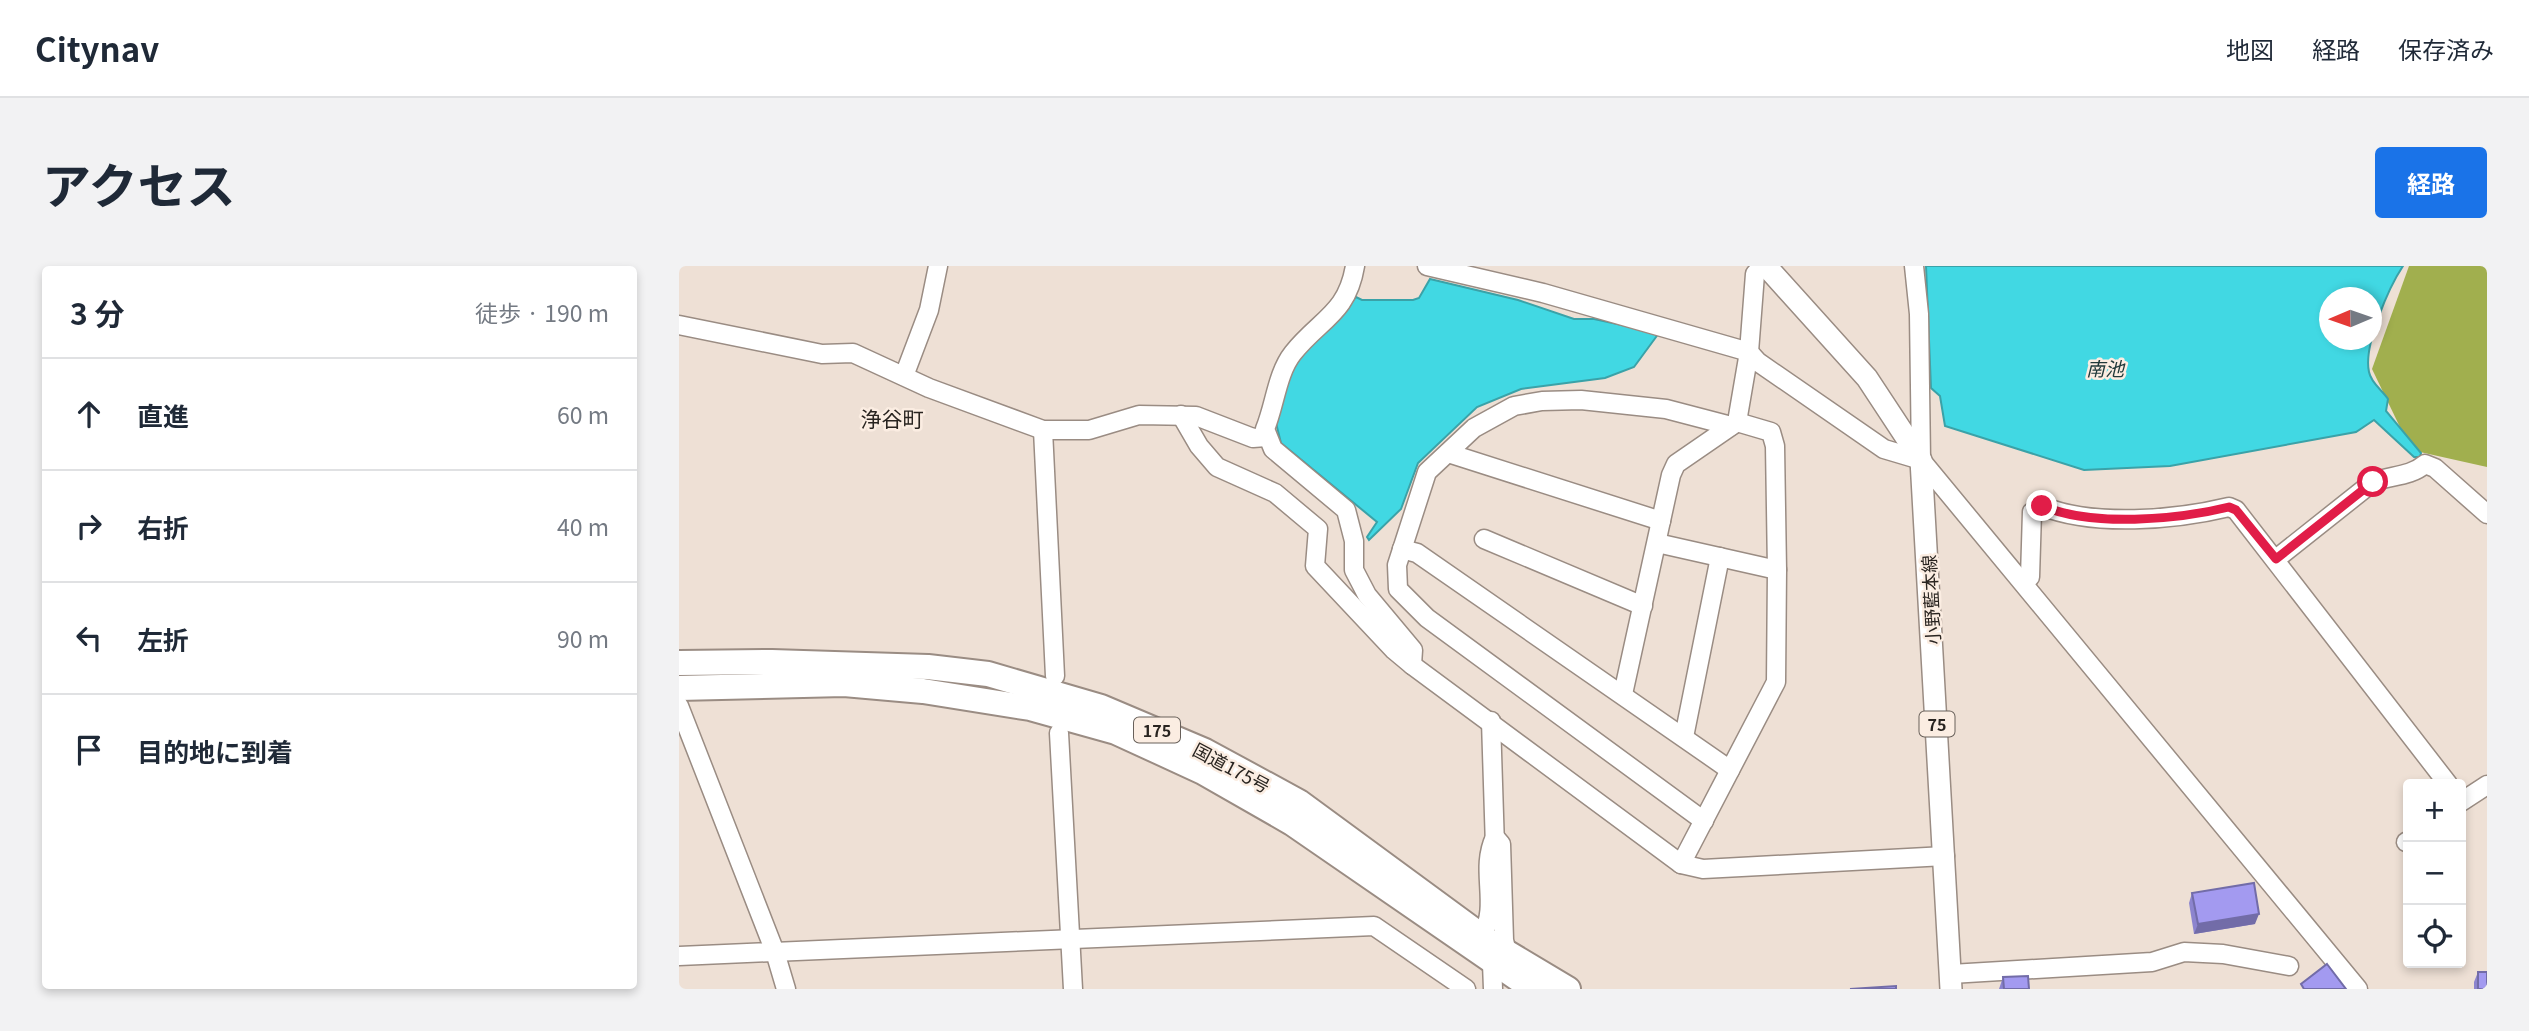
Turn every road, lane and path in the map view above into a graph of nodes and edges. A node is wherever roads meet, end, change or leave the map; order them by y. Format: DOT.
graph roads {
  1 [pos="938,266"];
  2 [pos="1355,266"];
  3 [pos="1427,266"];
  4 [pos="1764,266"];
  5 [pos="1914,266"];
  6 [pos="679,326"];
  7 [pos="1749,352"];
  8 [pos="904,376"];
  9 [pos="1181,415"];
  10 [pos="1734,424"];
  11 [pos="1043,430"];
  12 [pos="1266,437"];
  13 [pos="1448,453"];
  14 [pos="1921,460"];
  15 [pos="2487,514"];
  16 [pos="1661,521"];
  17 [pos="1484,539"];
  18 [pos="1657,543"];
  19 [pos="1402,549"];
  20 [pos="1720,557"];
  21 [pos="2276,559"];
  22 [pos="1777,570"];
  23 [pos="2024,583"];
  24 [pos="1643,606"];
  25 [pos="679,663"];
  26 [pos="1412,665"];
  27 [pos="679,688"];
  28 [pos="1623,694"];
  29 [pos="1056,705"];
  30 [pos="679,706"];
  31 [pos="1491,721"];
  32 [pos="1684,737"];
  33 [pos="1730,770"];
  34 [pos="2444,779"];
  35 [pos="2487,785"];
  36 [pos="2466,798"];
  37 [pos="1704,821"];
  38 [pos="1495,837"];
  39 [pos="1945,856"];
  40 [pos="1681,864"];
  41 [pos="1490,931"];
  42 [pos="1070,940"];
  43 [pos="775,952"];
  44 [pos="679,956"];
  45 [pos="1499,958"];
  46 [pos="2289,966"];
  47 [pos="1951,982"];
  48 [pos="1512,986"];
  49 [pos="786,989"];
  50 [pos="1073,989"];
  51 [pos="1466,989"];
  52 [pos="1568,989"];
  53 [pos="2358,989"];
  1 -- 8 [label="street"];
  2 -- 12 [label="street"];
  3 -- 7 [label="street"];
  4 -- 7 [label="street"];
  4 -- 14 [label="main road, 小野藍本線 / 75"];
  5 -- 14 [label="street"];
  6 -- 8 [label="street"];
  7 -- 10 [label="street"];
  7 -- 14 [label="street"];
  8 -- 11 [label="street"];
  9 -- 11 [label="street"];
  9 -- 12 [label="street"];
  9 -- 26 [label="street"];
  10 -- 13 [label="street"];
  10 -- 16 [label="street"];
  10 -- 22 [label="street"];
  11 -- 29 [label="street"];
  12 -- 26 [label="street"];
  13 -- 16 [label="street"];
  13 -- 19 [label="street"];
  14 -- 23 [label="street"];
  14 -- 39 [label="main road, 小野藍本線 / 75"];
  15 -- 21 [label="street"];
  16 -- 18 [label="street"];
  17 -- 24 [label="street"];
  18 -- 20 [label="street"];
  18 -- 24 [label="street"];
  19 -- 28 [label="street"];
  19 -- 37 [label="street"];
  20 -- 22 [label="street"];
  20 -- 32 [label="street"];
  21 -- 23 [label="street"];
  21 -- 34 [label="street"];
  22 -- 33 [label="street"];
  23 -- 53 [label="street"];
  24 -- 28 [label="street"];
  25 -- 29 [label="highway, 国道175号 / 175"];
  26 -- 31 [label="street"];
  27 -- 29 [label="highway, 国道175号 / 175"];
  28 -- 32 [label="street"];
  29 -- 41 [label="highway, 国道175号 / 175"];
  29 -- 42 [label="street"];
  29 -- 45 [label="highway, 国道175号 / 175"];
  30 -- 43 [label="street"];
  31 -- 38 [label="street"];
  31 -- 40 [label="street"];
  32 -- 33 [label="street"];
  33 -- 37 [label="street"];
  35 -- 36 [label="street"];
  37 -- 40 [label="street"];
  38 -- 41 [label="street"];
  38 -- 45 [label="street"];
  39 -- 40 [label="street"];
  39 -- 47 [label="main road, 小野藍本線 / 75"];
  41 -- 45 [label="highway, 国道175号 / 175"];
  42 -- 43 [label="street"];
  42 -- 50 [label="street"];
  42 -- 51 [label="street"];
  43 -- 44 [label="street"];
  43 -- 49 [label="street"];
  45 -- 48 [label="highway, 国道175号 / 175"];
  45 -- 52 [label="highway, 国道175号 / 175"];
  46 -- 47 [label="street"];
}
